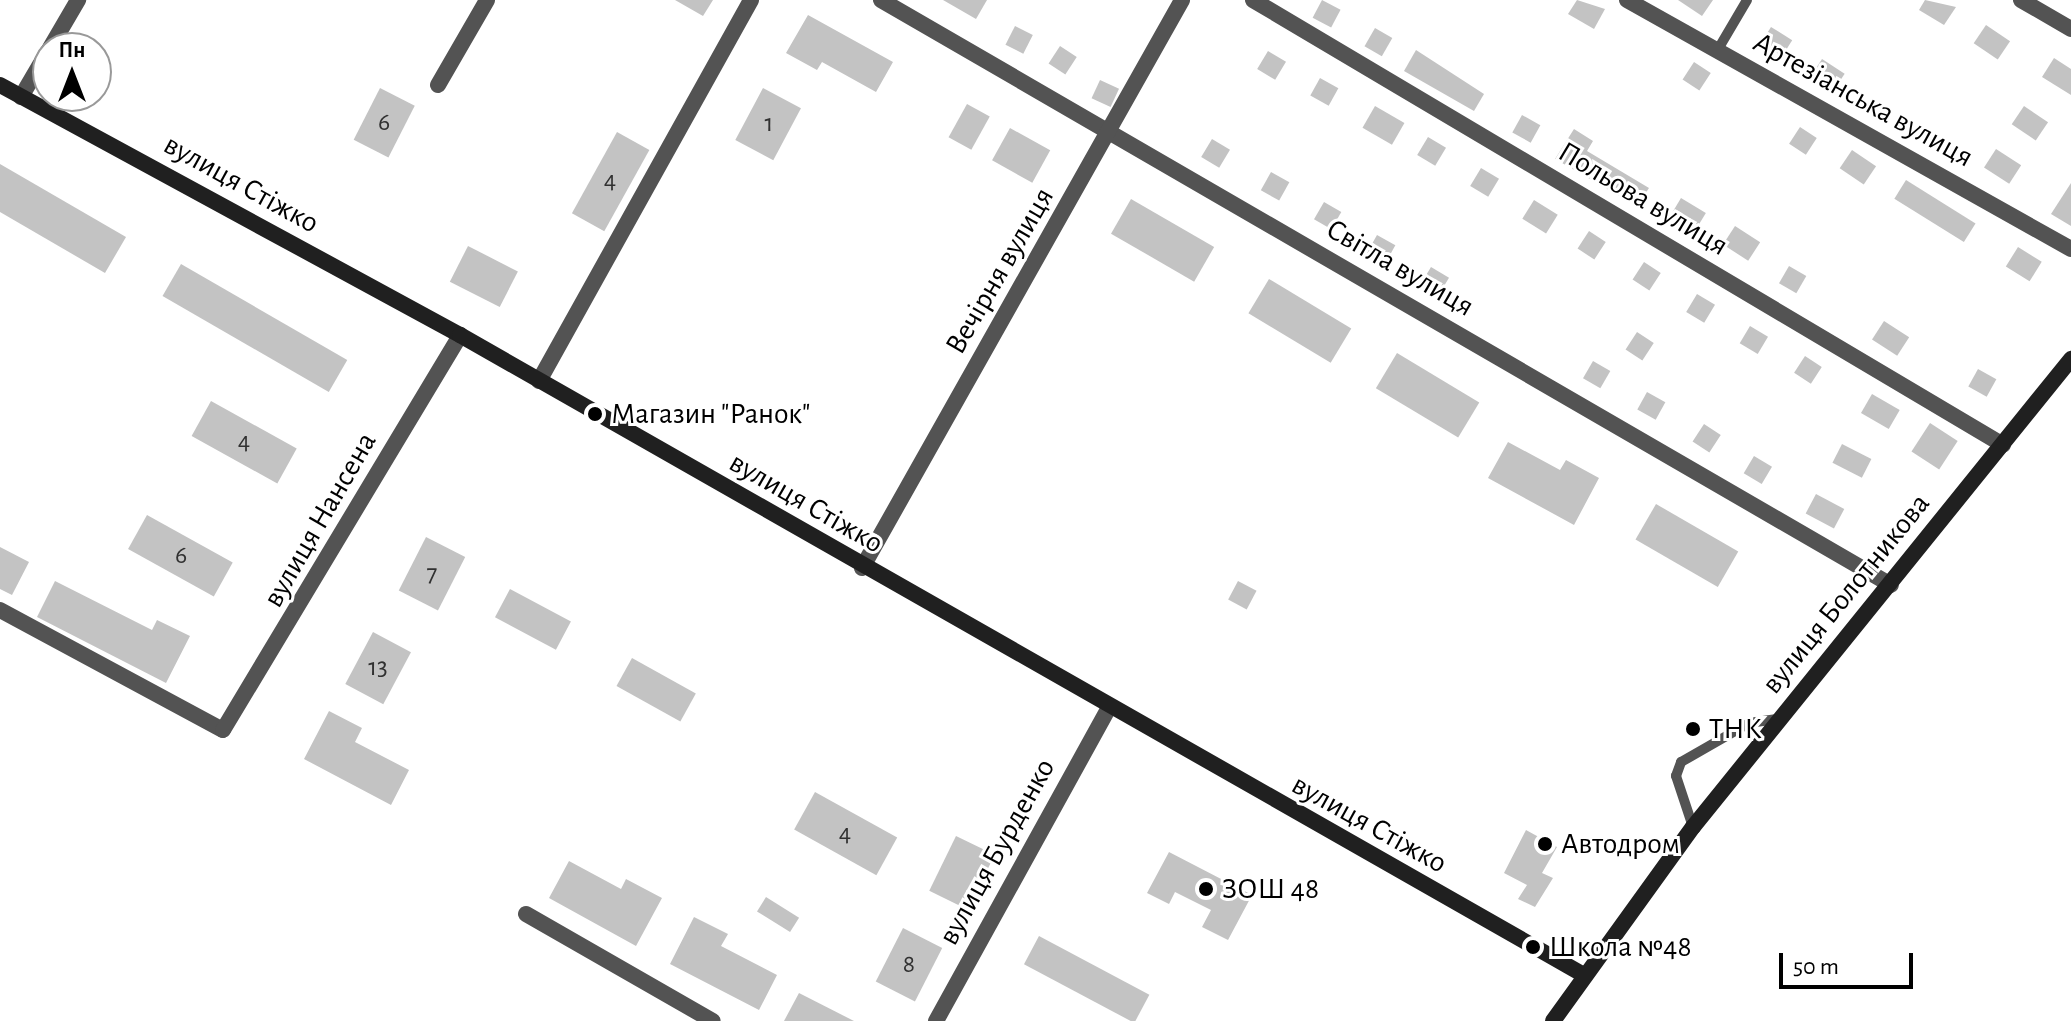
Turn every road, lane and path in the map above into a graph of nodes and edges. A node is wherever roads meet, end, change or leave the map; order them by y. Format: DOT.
graph roads {
  1 [pos="78,0"];
  2 [pos="487,0"];
  3 [pos="751,0"];
  4 [pos="881,0"];
  5 [pos="1182,0"];
  6 [pos="1253,0"];
  7 [pos="1627,0"];
  8 [pos="1747,0"];
  9 [pos="2021,0"];
  10 [pos="2071,29"];
  11 [pos="59,32"];
  12 [pos="1717,51"];
  13 [pos="32,79"];
  14 [pos="0,85"];
  15 [pos="438,85"];
  16 [pos="21,97"];
  17 [pos="1112,133"];
  18 [pos="2071,249"];
  19 [pos="460,335"];
  20 [pos="2071,359"];
  21 [pos="539,381"];
  22 [pos="2003,445"];
  23 [pos="862,568"];
  24 [pos="1891,585"];
  25 [pos="0,610"];
  26 [pos="1108,710"];
  27 [pos="1781,718"];
  28 [pos="1693,827"];
  29 [pos="526,914"];
  30 [pos="1582,974"];
  31 [pos="713,1021"];
  32 [pos="936,1021"];
  33 [pos="1553,1021"];
  1 -- 11 [label="street"];
  2 -- 15 [label="street"];
  3 -- 21 [label="street"];
  4 -- 17 [label="street, Світла вулиця"];
  5 -- 17 [label="street, Вечірня вулиця"];
  6 -- 22 [label="street, Польова вулиця"];
  7 -- 12 [label="street, Артезіанська вулиця"];
  8 -- 12 [label="lane"];
  9 -- 10 [label="street"];
  12 -- 18 [label="street, Артезіанська вулиця"];
  13 -- 16 [label="street"];
  14 -- 16 [label="street, вулиця Стіжко"];
  16 -- 19 [label="street, вулиця Стіжко"];
  17 -- 23 [label="street, Вечірня вулиця"];
  17 -- 24 [label="street, Світла вулиця"];
  19 -- 21 [label="street, вулиця Стіжко"];
  19 -- 25 [label="street, вулиця Нансена"];
  20 -- 22 [label="street, вулиця Болотникова"];
  21 -- 23 [label="street, вулиця Стіжко"];
  22 -- 24 [label="street, вулиця Болотникова"];
  23 -- 26 [label="street, вулиця Стіжко"];
  24 -- 27 [label="street, вулиця Болотникова"];
  26 -- 30 [label="street, вулиця Стіжко"];
  26 -- 32 [label="street, вулиця Бурденко"];
  27 -- 28 [label="street, вулиця Болотникова"];
  27 -- 28 [label="lane"];
  28 -- 30 [label="street, вулиця Болотникова"];
  29 -- 31 [label="street"];
  30 -- 33 [label="street, вулиця Болотникова"];
}
